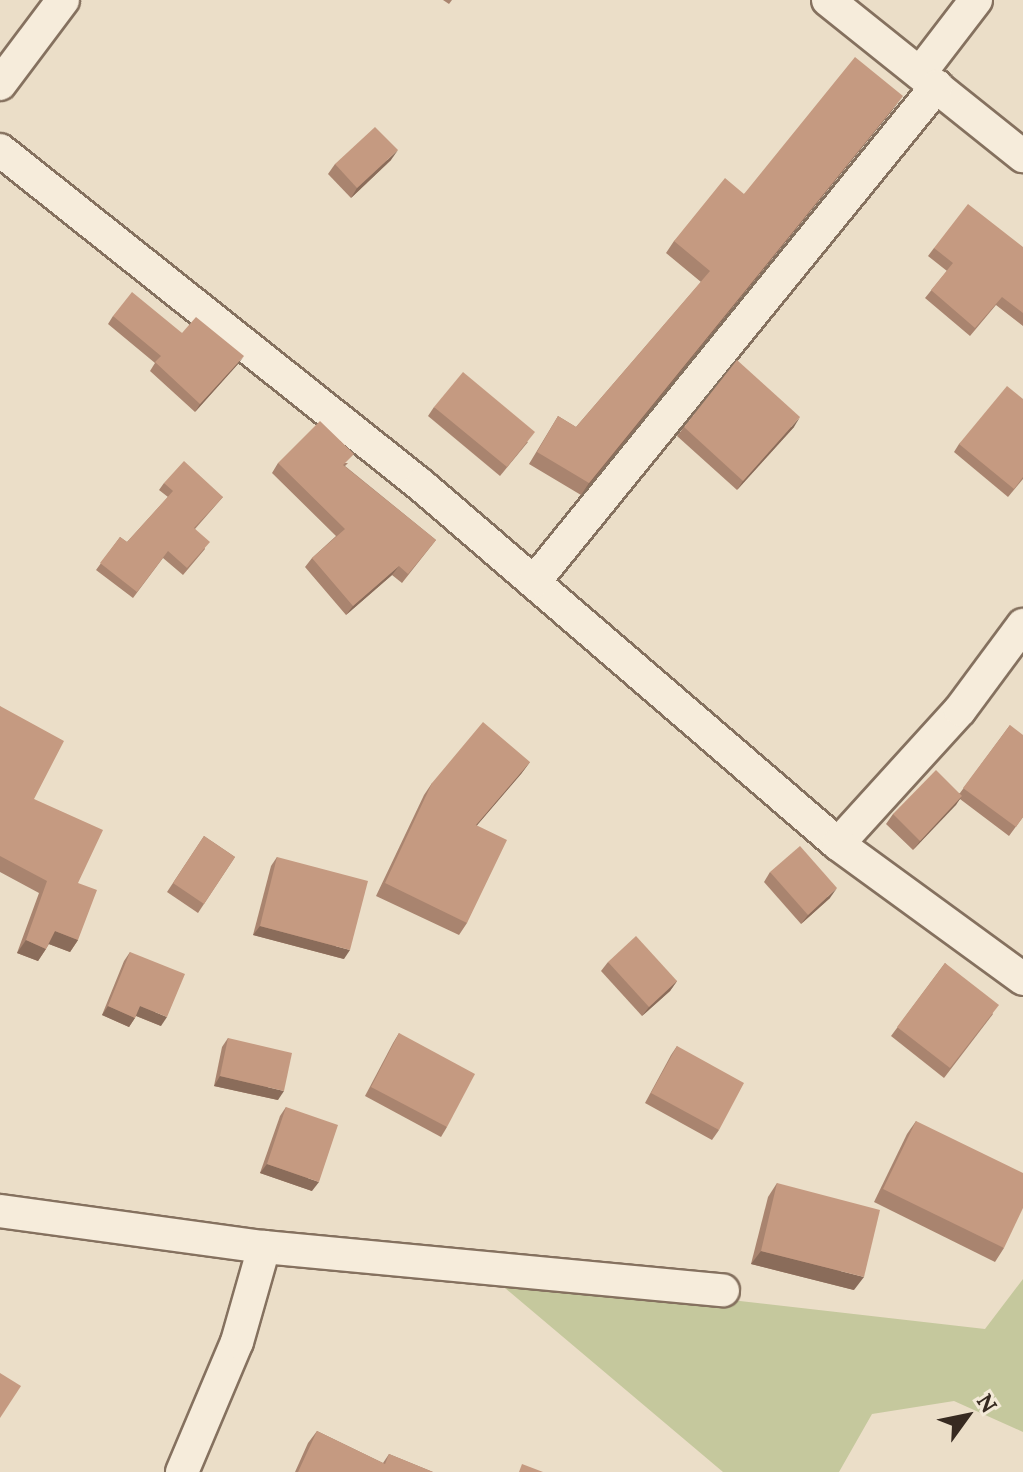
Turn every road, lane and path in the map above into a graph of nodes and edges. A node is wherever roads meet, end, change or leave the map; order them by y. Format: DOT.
graph roads {
  1 [pos="828,0"];
  2 [pos="976,0"];
  3 [pos="61,1"];
  4 [pos="928,80"];
  5 [pos="0,84"];
  6 [pos="0,150"];
  7 [pos="1023,156"];
  8 [pos="534,582"];
  9 [pos="1023,625"];
  10 [pos="838,844"];
  11 [pos="1023,979"];
  12 [pos="0,1211"];
  13 [pos="264,1247"];
  14 [pos="723,1290"];
  15 [pos="182,1472"];
  1 -- 4 [label="street"];
  2 -- 4 [label="street"];
  3 -- 5 [label="street"];
  4 -- 7 [label="street"];
  4 -- 8 [label="street"];
  6 -- 8 [label="street"];
  8 -- 10 [label="street"];
  9 -- 10 [label="street"];
  10 -- 11 [label="street"];
  12 -- 13 [label="street"];
  13 -- 14 [label="street"];
  13 -- 15 [label="street"];
}
